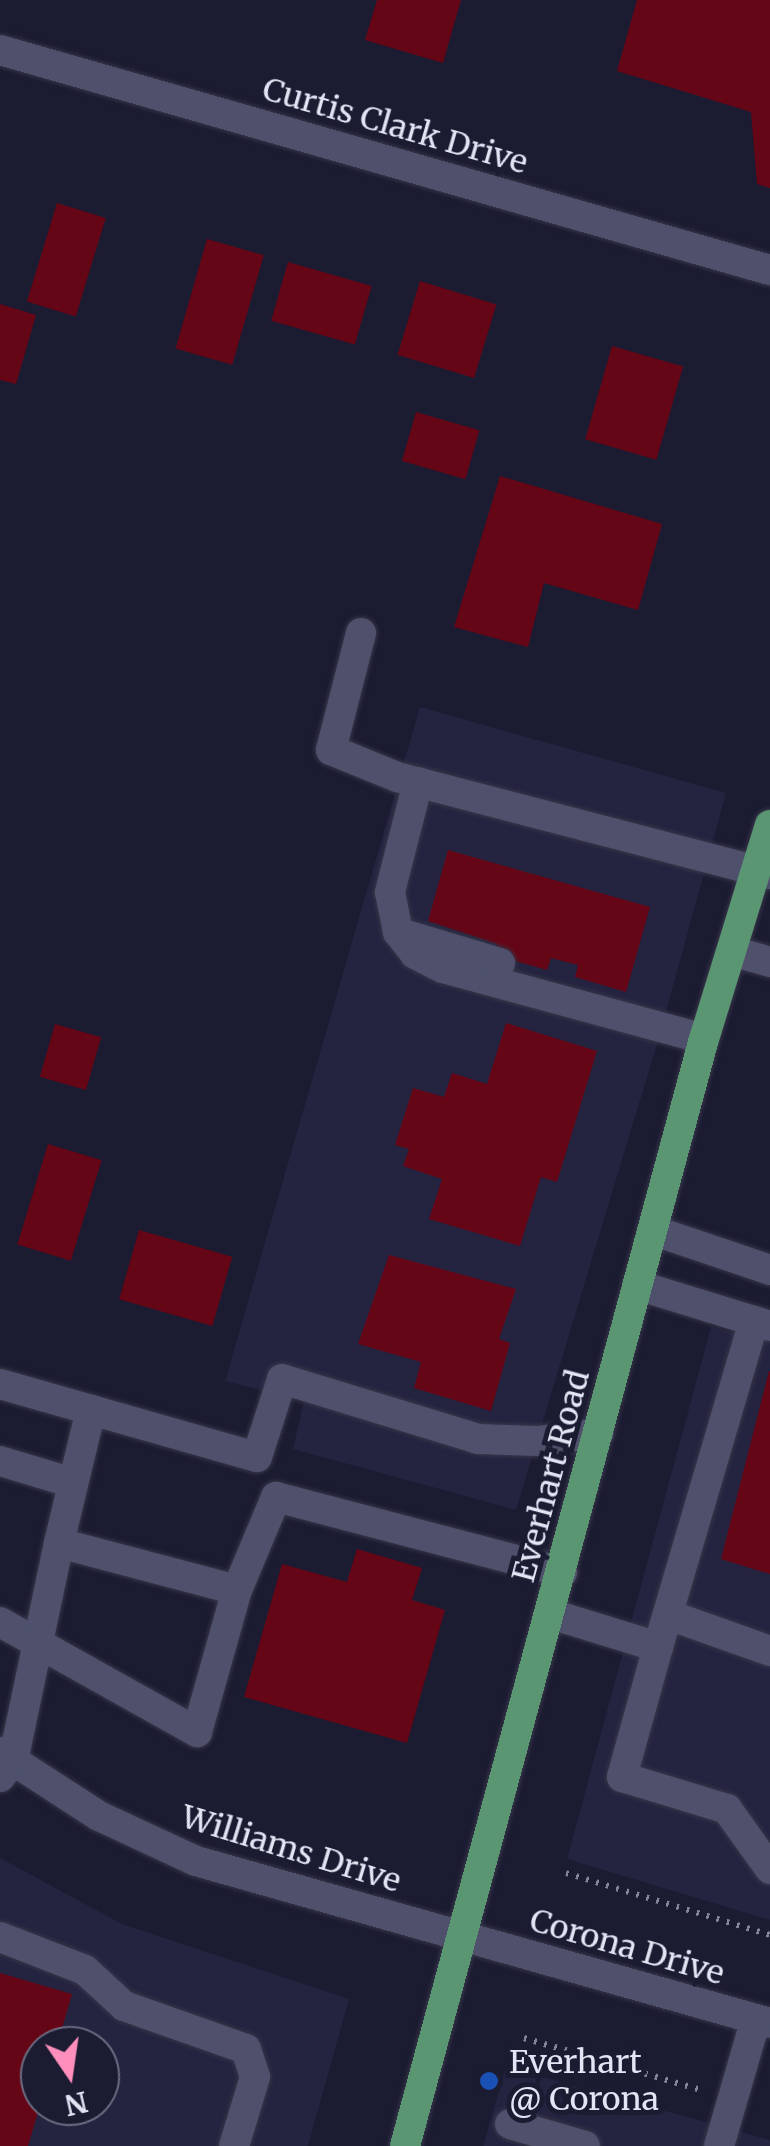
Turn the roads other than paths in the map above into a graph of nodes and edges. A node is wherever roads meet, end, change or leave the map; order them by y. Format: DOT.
graph roads {
  1 [pos="0,50"];
  2 [pos="770,270"];
  3 [pos="360,633"];
  4 [pos="418,782"];
  5 [pos="770,825"];
  6 [pos="764,872"];
  7 [pos="732,951"];
  8 [pos="770,962"];
  9 [pos="704,1040"];
  10 [pos="652,1230"];
  11 [pos="770,1270"];
  12 [pos="637,1285"];
  13 [pos="762,1324"];
  14 [pos="0,1384"];
  15 [pos="91,1410"];
  16 [pos="598,1433"];
  17 [pos="0,1461"];
  18 [pos="74,1483"];
  19 [pos="59,1542"];
  20 [pos="562,1572"];
  21 [pos="237,1590"];
  22 [pos="551,1614"];
  23 [pos="669,1616"];
  24 [pos="0,1622"];
  25 [pos="38,1645"];
  26 [pos="658,1647"];
  27 [pos="770,1651"];
  28 [pos="4,1763"];
  29 [pos="770,1869"];
  30 [pos="0,1937"];
  31 [pos="464,1938"];
  32 [pos="763,2021"];
  33 [pos="510,2124"];
  34 [pos="234,2146"];
  35 [pos="405,2146"];
  36 [pos="585,2146"];
  37 [pos="719,2146"];
  1 -- 2 [label="street, Curtis Clark Drive"];
  3 -- 4 [label="street"];
  4 -- 6 [label="street"];
  4 -- 9 [label="street"];
  5 -- 6 [label="main road, Everhart Road"];
  6 -- 7 [label="main road, Everhart Road"];
  7 -- 8 [label="street"];
  7 -- 9 [label="main road, Everhart Road"];
  9 -- 10 [label="main road, Everhart Road"];
  10 -- 11 [label="street"];
  10 -- 12 [label="main road, Everhart Road"];
  12 -- 13 [label="street"];
  12 -- 16 [label="main road, Everhart Road"];
  13 -- 23 [label="street"];
  14 -- 15 [label="street"];
  15 -- 16 [label="street"];
  15 -- 18 [label="street"];
  16 -- 20 [label="main road, Everhart Road"];
  17 -- 18 [label="street"];
  18 -- 19 [label="street"];
  19 -- 21 [label="street"];
  19 -- 25 [label="street"];
  20 -- 21 [label="street"];
  20 -- 22 [label="main road, Everhart Road"];
  21 -- 25 [label="street"];
  22 -- 26 [label="street"];
  22 -- 31 [label="main road, Everhart Road"];
  23 -- 26 [label="street"];
  23 -- 27 [label="street"];
  24 -- 25 [label="street"];
  25 -- 28 [label="street"];
  26 -- 29 [label="street"];
  28 -- 31 [label="street, Williams Drive"];
  30 -- 34 [label="street"];
  31 -- 32 [label="street, Corona Drive"];
  31 -- 35 [label="main road, Everhart Road"];
  32 -- 37 [label="street"];
  33 -- 36 [label="street"];
}
